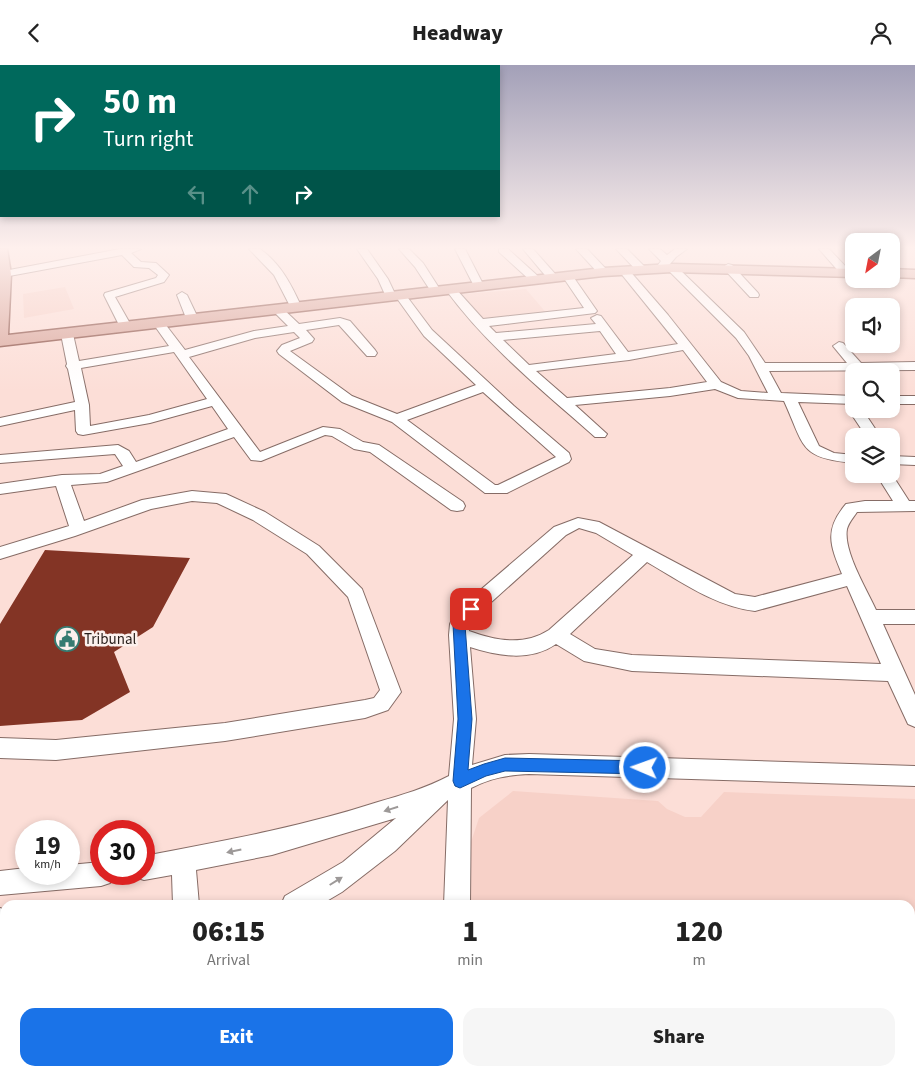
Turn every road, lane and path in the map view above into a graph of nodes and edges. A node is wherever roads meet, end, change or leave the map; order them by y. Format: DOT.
graph roads {
  1 [pos="3,296"];
  2 [pos="110,296"];
  3 [pos="182,296"];
  4 [pos="291,296"];
  5 [pos="394,296"];
  6 [pos="396,296"];
  7 [pos="457,296"];
  8 [pos="578,296"];
  9 [pos="645,296"];
  10 [pos="700,296"];
  11 [pos="295,306"];
  12 [pos="276,308"];
  13 [pos="591,311"];
  14 [pos="192,319"];
  15 [pos="158,322"];
  16 [pos="481,323"];
  17 [pos="126,327"];
  18 [pos="297,327"];
  19 [pos="604,327"];
  20 [pos="67,334"];
  21 [pos="494,337"];
  22 [pos="0,341"];
  23 [pos="686,346"];
  24 [pos="839,346"];
  25 [pos="179,351"];
  26 [pos="371,353"];
  27 [pos="624,357"];
  28 [pos="855,363"];
  29 [pos="72,367"];
  30 [pos="762,367"];
  31 [pos="915,367"];
  32 [pos="900,368"];
  33 [pos="526,369"];
  34 [pos="845,369"];
  35 [pos="716,385"];
  36 [pos="485,387"];
  37 [pos="783,399"];
  38 [pos="900,400"];
  39 [pos="915,400"];
  40 [pos="216,401"];
  41 [pos="564,402"];
  42 [pos="845,403"];
  43 [pos="82,405"];
  44 [pos="397,419"];
  45 [pos="0,421"];
  46 [pos="236,431"];
  47 [pos="600,434"];
  48 [pos="845,458"];
  49 [pos="0,459"];
  50 [pos="900,460"];
  51 [pos="915,461"];
  52 [pos="132,468"];
  53 [pos="62,480"];
  54 [pos="892,483"];
  55 [pos="0,489"];
  56 [pos="910,505"];
  57 [pos="457,506"];
  58 [pos="78,529"];
  59 [pos="1,553"];
  60 [pos="645,554"];
  61 [pos="853,577"];
  62 [pos="870,617"];
  63 [pos="915,617"];
  64 [pos="459,635"];
  65 [pos="556,635"];
  66 [pos="894,673"];
  67 [pos="915,718"];
  68 [pos="0,748"];
  69 [pos="915,776"];
  70 [pos="460,781"];
  71 [pos="437,794"];
  72 [pos="183,861"];
  73 [pos="155,866"];
  74 [pos="90,875"];
  75 [pos="0,883"];
  76 [pos="186,900"];
  77 [pos="302,900"];
  78 [pos="457,900"];
  1 -- 22 [label="main road"];
  2 -- 17 [label="street"];
  3 -- 14 [label="street"];
  4 -- 11 [label="street"];
  5 -- 11 [label="main road"];
  6 -- 36 [label="street"];
  7 -- 16 [label="street"];
  8 -- 13 [label="street"];
  9 -- 23 [label="street"];
  10 -- 30 [label="street"];
  11 -- 12 [label="main road"];
  12 -- 14 [label="main road"];
  12 -- 18 [label="street"];
  13 -- 16 [label="street"];
  13 -- 19 [label="street"];
  14 -- 15 [label="main road"];
  15 -- 17 [label="main road"];
  15 -- 25 [label="street"];
  16 -- 21 [label="street"];
  17 -- 20 [label="main road"];
  18 -- 25 [label="street"];
  18 -- 26 [label="street"];
  18 -- 44 [label="street"];
  19 -- 21 [label="street"];
  19 -- 27 [label="street"];
  20 -- 22 [label="main road"];
  20 -- 29 [label="street"];
  21 -- 33 [label="street"];
  23 -- 27 [label="street"];
  23 -- 35 [label="street"];
  24 -- 28 [label="street"];
  25 -- 29 [label="street"];
  25 -- 40 [label="street"];
  27 -- 33 [label="street"];
  29 -- 43 [label="street"];
  30 -- 34 [label="street"];
  30 -- 37 [label="street"];
  31 -- 32 [label="street"];
  33 -- 41 [label="street"];
  35 -- 37 [label="street"];
  35 -- 41 [label="street"];
  36 -- 44 [label="street"];
  36 -- 44 [label="street"];
  37 -- 42 [label="street"];
  37 -- 48 [label="street"];
  38 -- 39 [label="street"];
  40 -- 43 [label="street"];
  40 -- 46 [label="street"];
  41 -- 47 [label="street"];
  43 -- 45 [label="street"];
  46 -- 52 [label="street"];
  46 -- 57 [label="street"];
  49 -- 52 [label="street"];
  50 -- 51 [label="street"];
  52 -- 53 [label="street"];
  53 -- 55 [label="street"];
  53 -- 58 [label="street"];
  54 -- 56 [label="street"];
  56 -- 61 [label="street"];
  58 -- 59 [label="street"];
  58 -- 68 [label="street"];
  60 -- 61 [label="street"];
  60 -- 64 [label="street"];
  60 -- 65 [label="street"];
  61 -- 62 [label="street"];
  62 -- 63 [label="street"];
  62 -- 66 [label="street"];
  64 -- 65 [label="street"];
  64 -- 70 [label="street"];
  65 -- 66 [label="street"];
  66 -- 67 [label="street"];
  69 -- 70 [label="street"];
  70 -- 71 [label="street"];
  70 -- 78 [label="street"];
  71 -- 72 [label="street, one-way"];
  77 -- 71 [label="street, one-way"];
  72 -- 73 [label="street"];
  72 -- 76 [label="street"];
  74 -- 75 [label="street"];
}
